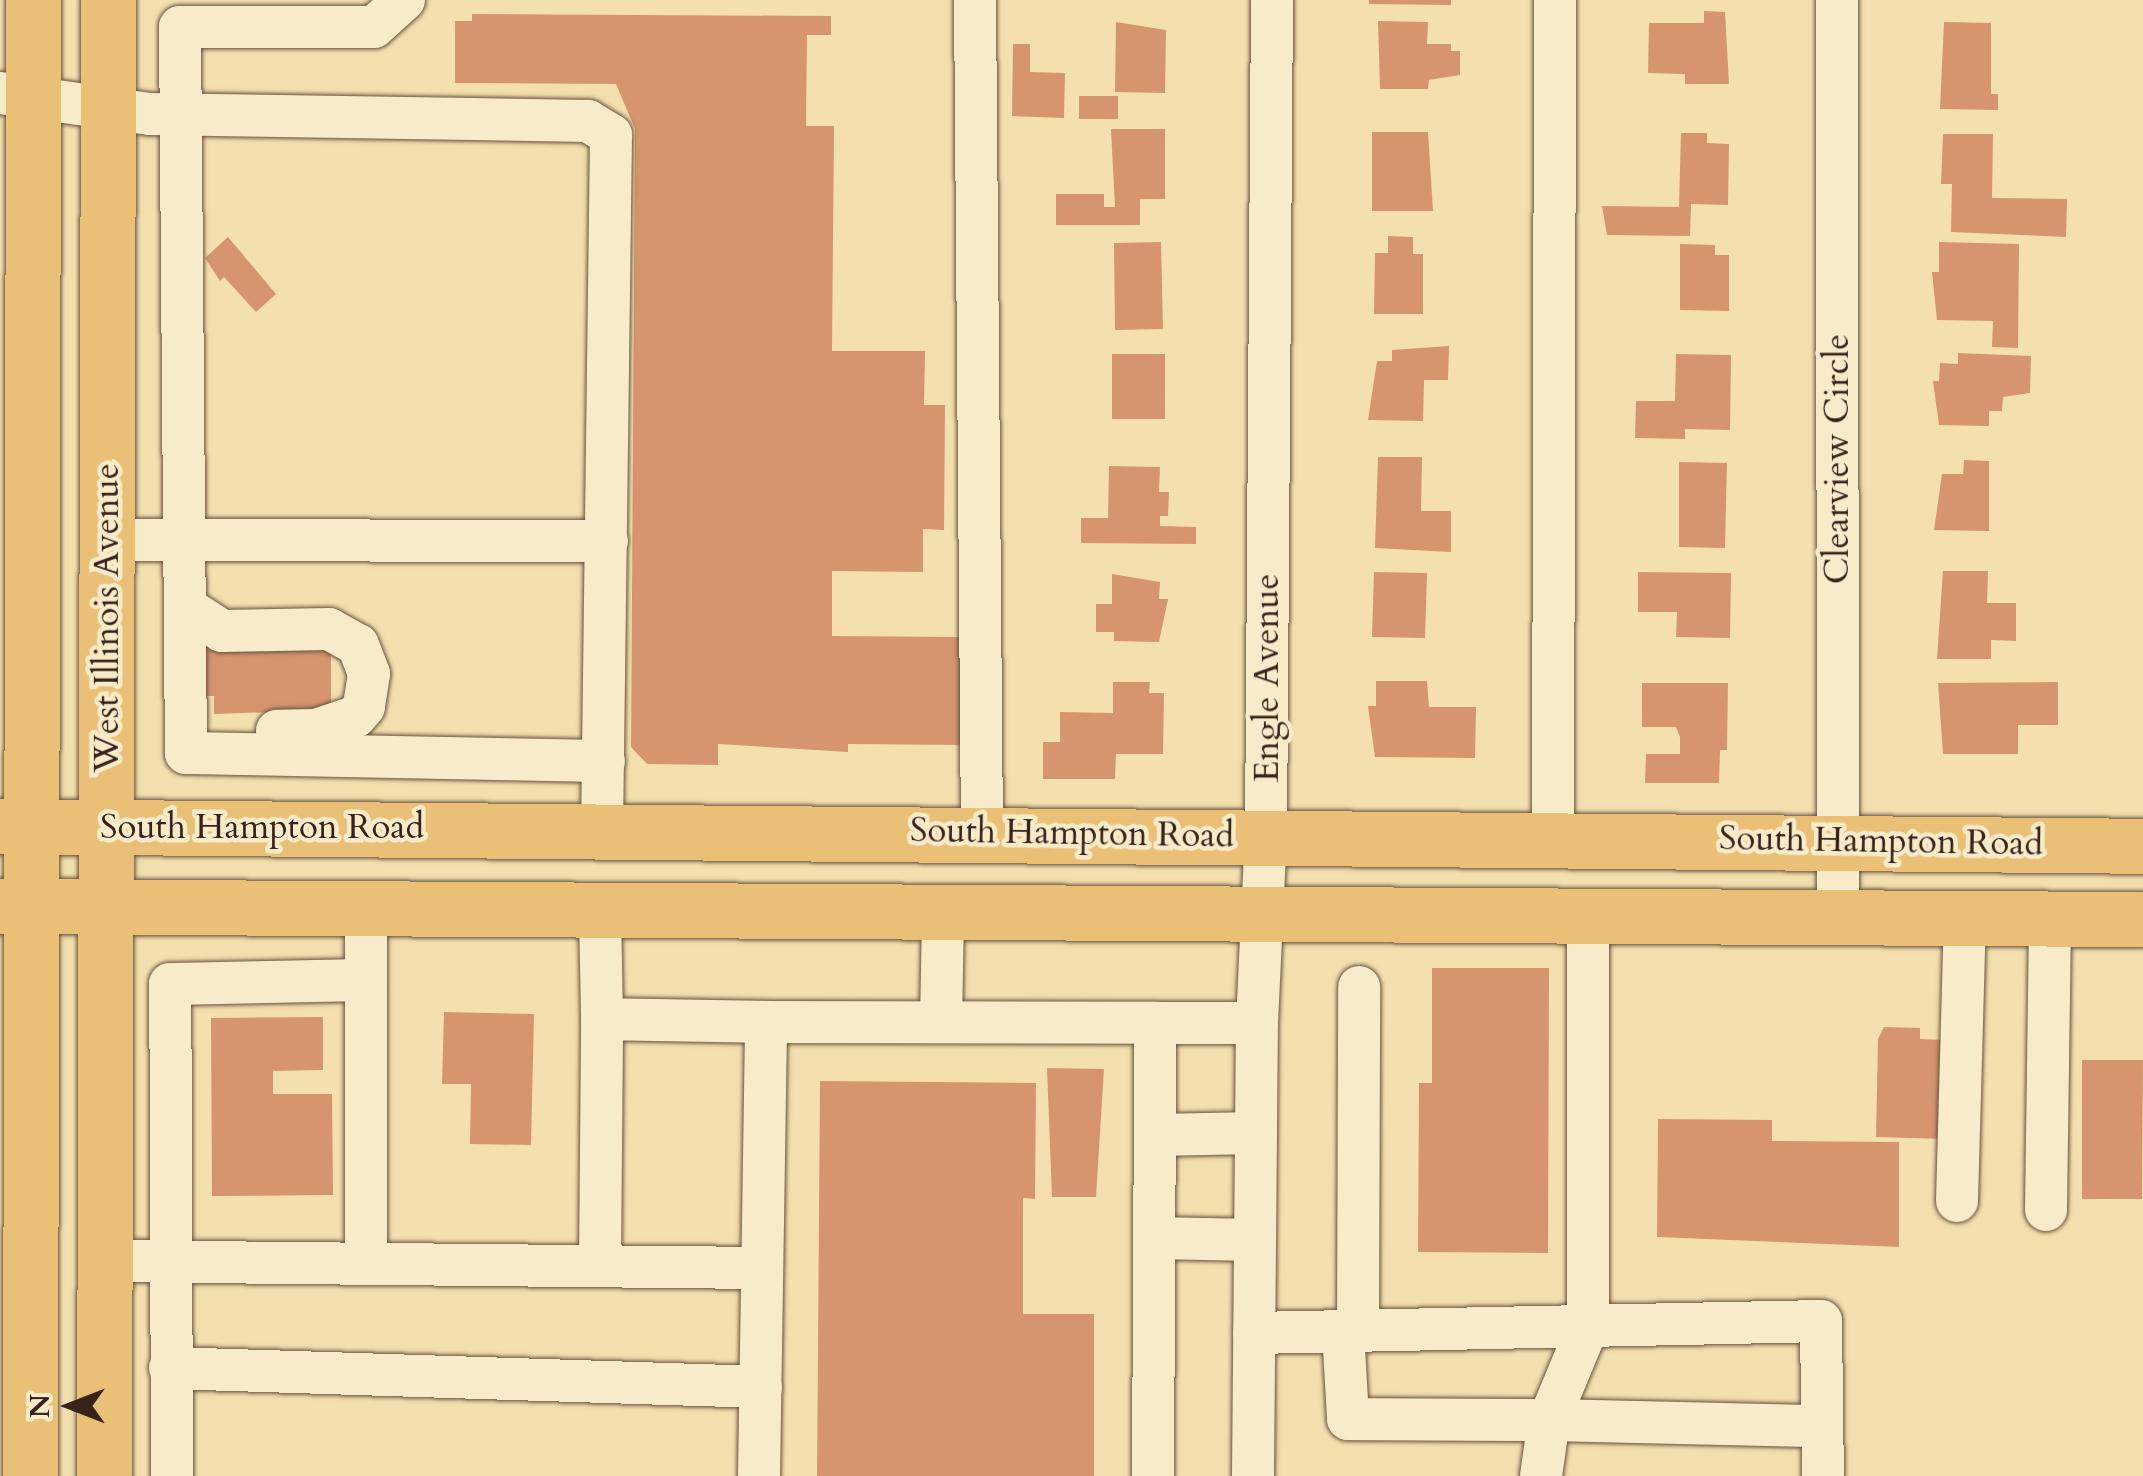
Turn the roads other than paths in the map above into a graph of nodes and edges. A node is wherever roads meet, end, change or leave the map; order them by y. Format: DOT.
graph roads {
  1 [pos="32,0"];
  2 [pos="108,0"];
  3 [pos="404,0"];
  4 [pos="975,0"];
  5 [pos="1272,0"];
  6 [pos="1555,0"];
  7 [pos="1837,0"];
  8 [pos="16,95"];
  9 [pos="107,107"];
  10 [pos="181,114"];
  11 [pos="16,469"];
  12 [pos="107,540"];
  13 [pos="183,540"];
  14 [pos="607,541"];
  15 [pos="188,612"];
  16 [pos="191,753"];
  17 [pos="377,757"];
  18 [pos="604,761"];
  19 [pos="16,826"];
  20 [pos="106,826"];
  21 [pos="602,829"];
  22 [pos="982,832"];
  23 [pos="1266,835"];
  24 [pos="1554,836"];
  25 [pos="1837,841"];
  26 [pos="2143,846"];
  27 [pos="16,906"];
  28 [pos="106,907"];
  29 [pos="366,910"];
  30 [pos="600,912"];
  31 [pos="942,914"];
  32 [pos="1261,914"];
  33 [pos="1588,914"];
  34 [pos="1965,916"];
  35 [pos="2050,917"];
  36 [pos="1838,918"];
  37 [pos="2143,919"];
  38 [pos="366,980"];
  39 [pos="1359,987"];
  40 [pos="602,1018"];
  41 [pos="766,1022"];
  42 [pos="941,1022"];
  43 [pos="1156,1022"];
  44 [pos="1257,1022"];
  45 [pos="16,1090"];
  46 [pos="1256,1133"];
  47 [pos="1155,1135"];
  48 [pos="16,1192"];
  49 [pos="1958,1202"];
  50 [pos="2046,1210"];
  51 [pos="1154,1238"];
  52 [pos="1255,1240"];
  53 [pos="104,1261"];
  54 [pos="169,1261"];
  55 [pos="366,1262"];
  56 [pos="600,1264"];
  57 [pos="762,1268"];
  58 [pos="15,1283"];
  59 [pos="1588,1326"];
  60 [pos="1350,1331"];
  61 [pos="1254,1332"];
  62 [pos="170,1368"];
  63 [pos="761,1387"];
  64 [pos="1550,1420"];
  65 [pos="1822,1426"];
  66 [pos="30,1476"];
  67 [pos="104,1476"];
  68 [pos="172,1476"];
  69 [pos="759,1476"];
  70 [pos="1153,1476"];
  71 [pos="1253,1476"];
  72 [pos="1540,1476"];
  73 [pos="1823,1476"];
  1 -- 8 [label="main road"];
  2 -- 9 [label="main road, West Illinois Avenue"];
  3 -- 10 [label="street"];
  4 -- 22 [label="street"];
  5 -- 23 [label="street, Engle Avenue"];
  6 -- 24 [label="street"];
  7 -- 25 [label="street, Clearview Circle"];
  8 -- 9 [label="street"];
  8 -- 11 [label="main road"];
  9 -- 10 [label="street"];
  9 -- 12 [label="main road, West Illinois Avenue"];
  10 -- 13 [label="street"];
  10 -- 14 [label="street"];
  11 -- 19 [label="main road"];
  12 -- 13 [label="street"];
  12 -- 20 [label="main road, West Illinois Avenue"];
  13 -- 14 [label="street"];
  13 -- 15 [label="street"];
  14 -- 18 [label="street"];
  15 -- 16 [label="street"];
  15 -- 16 [label="street"];
  15 -- 17 [label="street"];
  16 -- 17 [label="street"];
  17 -- 18 [label="street"];
  18 -- 21 [label="street"];
  19 -- 20 [label="main road, South Hampton Road"];
  19 -- 27 [label="main road"];
  20 -- 21 [label="main road, South Hampton Road"];
  20 -- 28 [label="main road, West Illinois Avenue"];
  21 -- 22 [label="main road, South Hampton Road"];
  21 -- 30 [label="main road"];
  22 -- 23 [label="main road, South Hampton Road"];
  23 -- 24 [label="main road, South Hampton Road"];
  23 -- 32 [label="street, Engle Avenue"];
  24 -- 25 [label="main road, South Hampton Road"];
  25 -- 26 [label="main road, South Hampton Road"];
  25 -- 36 [label="street, Clearview Circle"];
  27 -- 28 [label="main road, South Hampton Road"];
  27 -- 45 [label="main road"];
  28 -- 29 [label="main road, South Hampton Road"];
  28 -- 53 [label="main road, West Illinois Avenue"];
  29 -- 30 [label="main road, South Hampton Road"];
  29 -- 38 [label="street"];
  30 -- 31 [label="main road, South Hampton Road"];
  30 -- 40 [label="street"];
  31 -- 32 [label="main road, South Hampton Road"];
  31 -- 42 [label="street"];
  32 -- 33 [label="main road, South Hampton Road"];
  32 -- 44 [label="street, Engle Avenue"];
  33 -- 36 [label="main road, South Hampton Road"];
  33 -- 59 [label="street"];
  34 -- 35 [label="main road, South Hampton Road"];
  34 -- 36 [label="main road, South Hampton Road"];
  34 -- 49 [label="street"];
  35 -- 37 [label="main road, South Hampton Road"];
  35 -- 50 [label="street"];
  38 -- 54 [label="street"];
  38 -- 55 [label="street"];
  39 -- 60 [label="street"];
  40 -- 41 [label="street"];
  40 -- 56 [label="street"];
  41 -- 42 [label="street"];
  41 -- 57 [label="street"];
  42 -- 43 [label="street"];
  43 -- 44 [label="street"];
  43 -- 47 [label="street"];
  44 -- 46 [label="street, Engle Avenue"];
  45 -- 48 [label="main road"];
  46 -- 47 [label="street"];
  46 -- 52 [label="street, Engle Avenue"];
  47 -- 51 [label="street"];
  48 -- 58 [label="main road"];
  51 -- 52 [label="street"];
  51 -- 70 [label="street"];
  52 -- 61 [label="street, Engle Avenue"];
  53 -- 54 [label="street"];
  53 -- 67 [label="main road, West Illinois Avenue"];
  54 -- 55 [label="street"];
  54 -- 62 [label="street"];
  55 -- 56 [label="street"];
  56 -- 57 [label="street"];
  57 -- 63 [label="street"];
  58 -- 66 [label="main road"];
  59 -- 60 [label="street"];
  59 -- 64 [label="street"];
  59 -- 65 [label="street"];
  60 -- 61 [label="street"];
  60 -- 64 [label="street"];
  61 -- 71 [label="street, Engle Avenue"];
  62 -- 63 [label="street"];
  62 -- 68 [label="street"];
  63 -- 69 [label="street"];
  64 -- 65 [label="street"];
  64 -- 72 [label="street"];
  65 -- 73 [label="street"];
}
